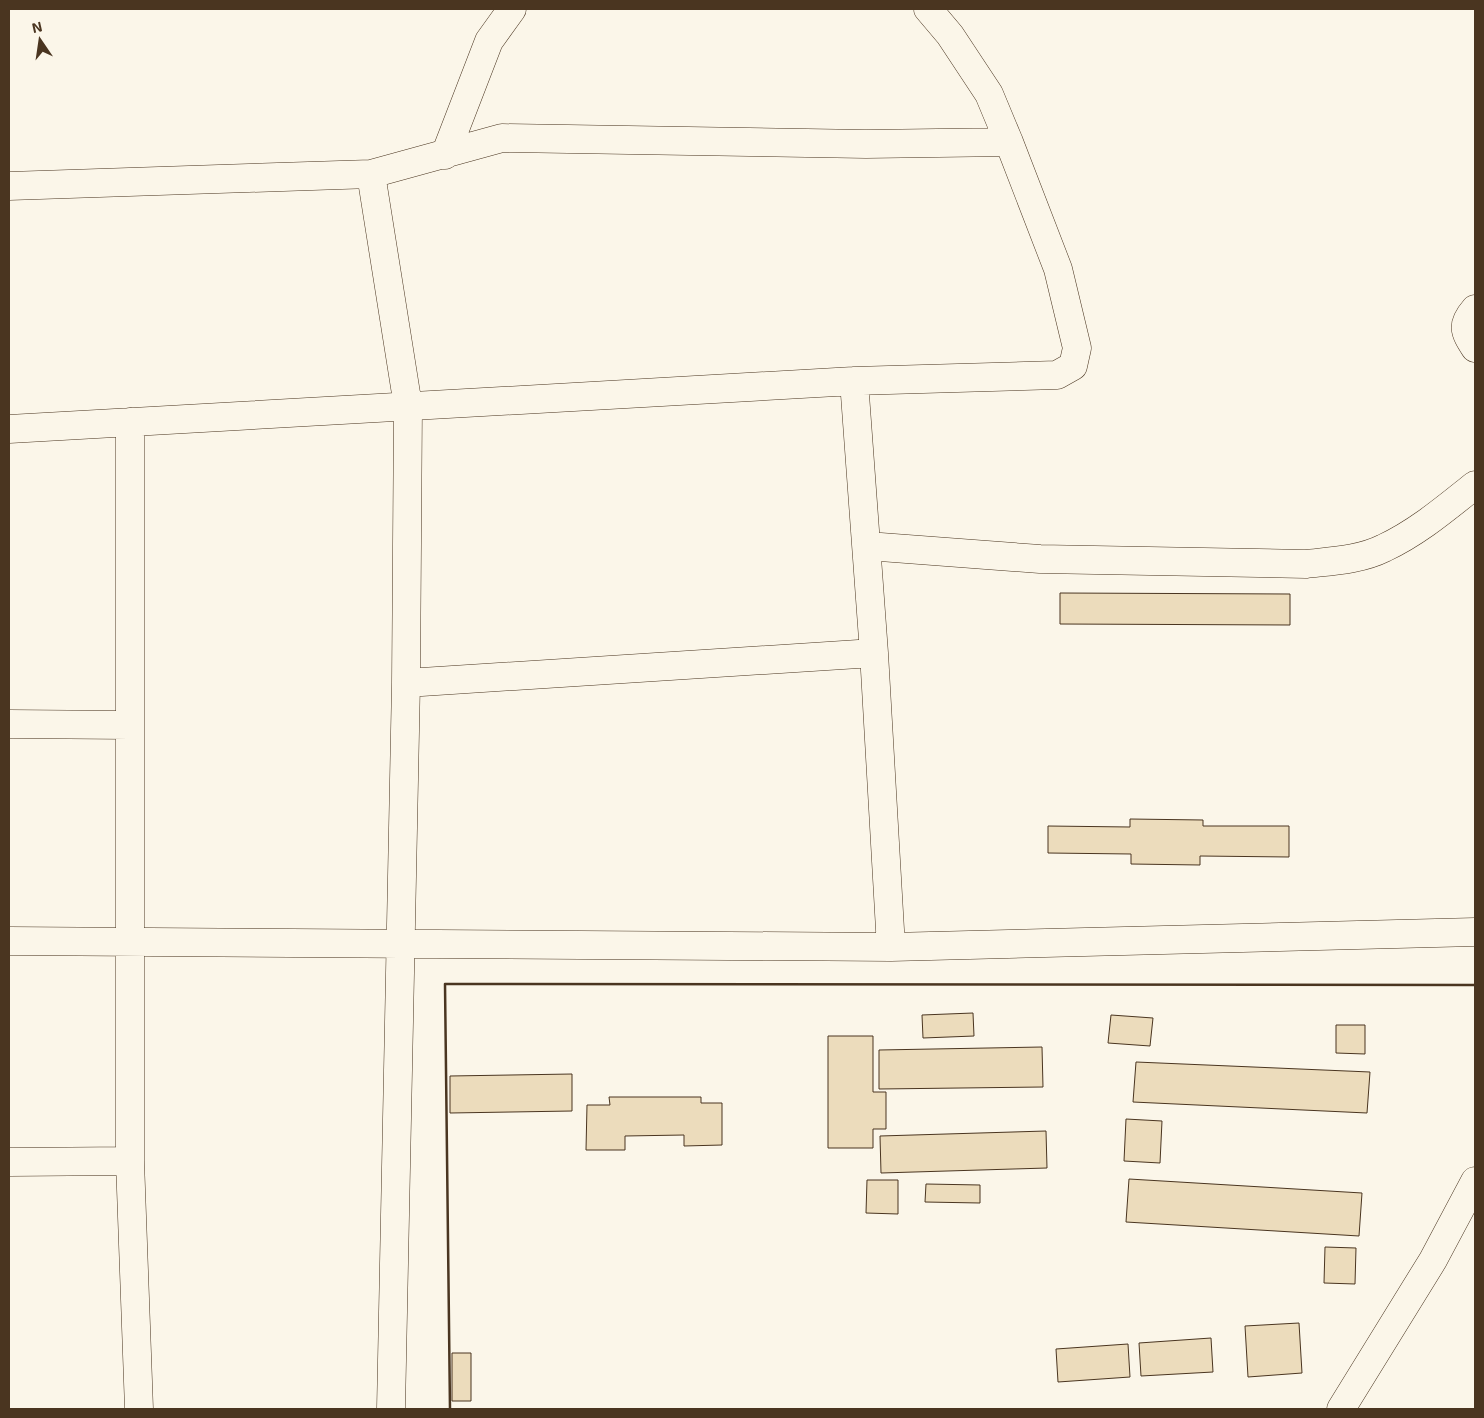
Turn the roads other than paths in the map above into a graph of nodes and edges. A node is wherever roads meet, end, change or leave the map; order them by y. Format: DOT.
graph roads {
  1 [pos="512,9"];
  2 [pos="928,9"];
  3 [pos="1009,142"];
  4 [pos="445,155"];
  5 [pos="371,174"];
  6 [pos="9,186"];
  7 [pos="1475,309"];
  8 [pos="1475,348"];
  9 [pos="854,381"];
  10 [pos="408,406"];
  11 [pos="130,422"];
  12 [pos="9,429"];
  13 [pos="1475,485"];
  14 [pos="867,546"];
  15 [pos="874,653"];
  16 [pos="406,683"];
  17 [pos="9,724"];
  18 [pos="129,724"];
  19 [pos="1475,932"];
  20 [pos="9,941"];
  21 [pos="402,942"];
  22 [pos="129,943"];
  23 [pos="891,947"];
  24 [pos="130,1161"];
  25 [pos="9,1162"];
  26 [pos="1475,1181"];
  27 [pos="139,1409"];
  28 [pos="391,1409"];
  29 [pos="1341,1409"];
  1 -- 4 [label="street"];
  2 -- 3 [label="street"];
  3 -- 4 [label="street"];
  3 -- 9 [label="street"];
  4 -- 5 [label="street"];
  5 -- 6 [label="street"];
  5 -- 10 [label="street"];
  7 -- 8 [label="street"];
  9 -- 10 [label="street"];
  9 -- 14 [label="street"];
  10 -- 11 [label="street"];
  10 -- 16 [label="street"];
  11 -- 12 [label="street"];
  11 -- 18 [label="street"];
  13 -- 14 [label="street"];
  14 -- 15 [label="street"];
  15 -- 16 [label="street"];
  15 -- 23 [label="street"];
  16 -- 21 [label="street"];
  17 -- 18 [label="street"];
  18 -- 22 [label="street"];
  19 -- 23 [label="street"];
  20 -- 22 [label="street"];
  21 -- 22 [label="street"];
  21 -- 23 [label="street"];
  21 -- 28 [label="street"];
  22 -- 24 [label="street"];
  24 -- 25 [label="street"];
  24 -- 27 [label="street"];
  26 -- 29 [label="street"];
}
